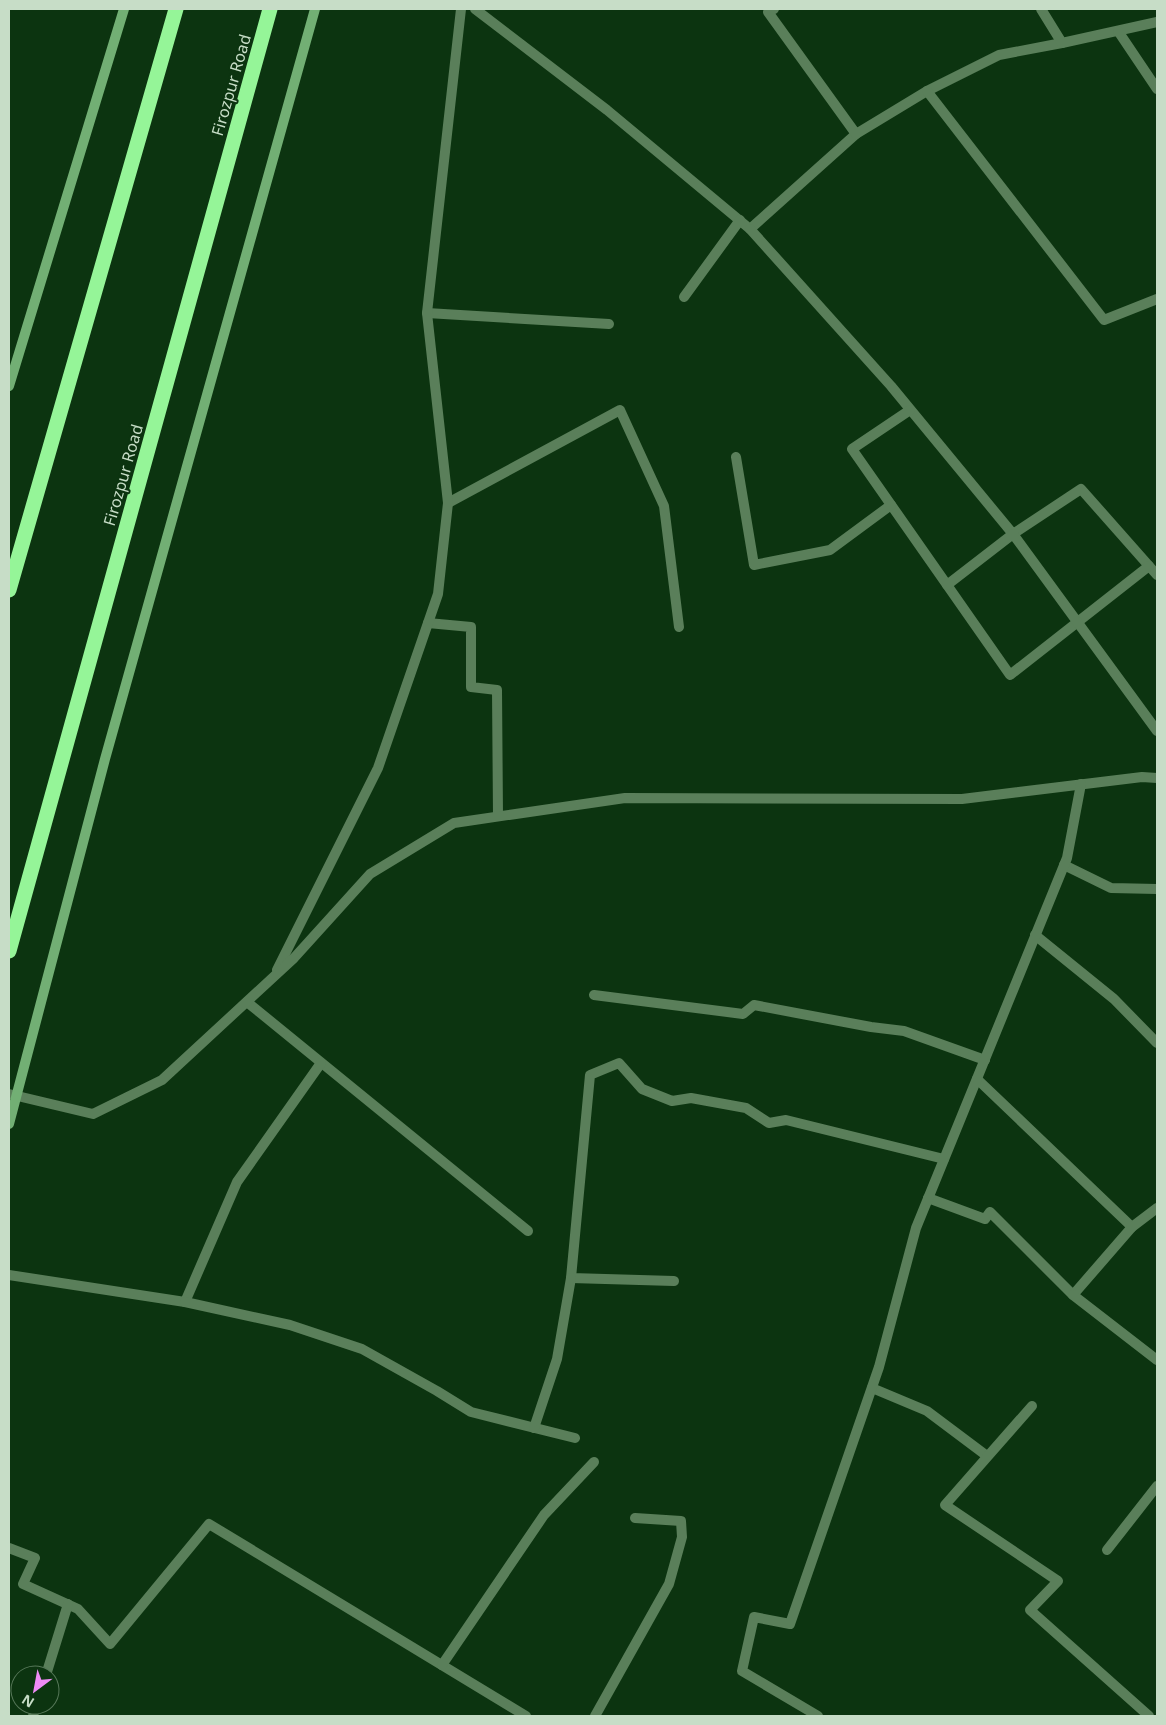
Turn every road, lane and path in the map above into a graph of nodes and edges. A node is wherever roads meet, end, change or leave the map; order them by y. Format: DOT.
graph roads {
  1 [pos="124,9"];
  2 [pos="176,9"];
  3 [pos="270,9"];
  4 [pos="315,9"];
  5 [pos="461,9"];
  6 [pos="475,9"];
  7 [pos="774,9"];
  8 [pos="1041,9"];
  9 [pos="1157,22"];
  10 [pos="1118,31"];
  11 [pos="1062,42"];
  12 [pos="1157,89"];
  13 [pos="927,91"];
  14 [pos="856,134"];
  15 [pos="740,220"];
  16 [pos="750,229"];
  17 [pos="684,297"];
  18 [pos="1157,299"];
  19 [pos="427,313"];
  20 [pos="609,324"];
  21 [pos="9,386"];
  22 [pos="910,410"];
  23 [pos="736,457"];
  24 [pos="448,503"];
  25 [pos="891,505"];
  26 [pos="1012,534"];
  27 [pos="1150,566"];
  28 [pos="1157,575"];
  29 [pos="947,585"];
  30 [pos="9,590"];
  31 [pos="1078,622"];
  32 [pos="428,623"];
  33 [pos="679,627"];
  34 [pos="1157,732"];
  35 [pos="1157,778"];
  36 [pos="1081,784"];
  37 [pos="498,816"];
  38 [pos="1064,865"];
  39 [pos="1157,889"];
  40 [pos="1035,935"];
  41 [pos="9,951"];
  42 [pos="274,976"];
  43 [pos="594,995"];
  44 [pos="247,1002"];
  45 [pos="1157,1043"];
  46 [pos="985,1060"];
  47 [pos="321,1062"];
  48 [pos="977,1079"];
  49 [pos="12,1096"];
  50 [pos="9,1124"];
  51 [pos="944,1159"];
  52 [pos="928,1198"];
  53 [pos="1157,1208"];
  54 [pos="1132,1227"];
  55 [pos="528,1231"];
  56 [pos="9,1274"];
  57 [pos="571,1278"];
  58 [pos="674,1282"];
  59 [pos="1073,1295"];
  60 [pos="185,1302"];
  61 [pos="1157,1360"];
  62 [pos="872,1388"];
  63 [pos="1032,1406"];
  64 [pos="534,1428"];
  65 [pos="575,1438"];
  66 [pos="987,1456"];
  67 [pos="594,1462"];
  68 [pos="1157,1486"];
  69 [pos="635,1518"];
  70 [pos="9,1548"];
  71 [pos="1107,1550"];
  72 [pos="68,1604"];
  73 [pos="49,1665"];
  74 [pos="442,1665"];
  75 [pos="526,1716"];
  76 [pos="595,1716"];
  77 [pos="818,1716"];
  78 [pos="1149,1716"];
  1 -- 21 [label="street"];
  2 -- 30 [label="highway"];
  3 -- 41 [label="highway, Firozpur Road"];
  4 -- 49 [label="street"];
  5 -- 19 [label="street"];
  6 -- 15 [label="street"];
  7 -- 14 [label="street"];
  8 -- 11 [label="street"];
  9 -- 10 [label="street"];
  10 -- 11 [label="street"];
  10 -- 12 [label="street"];
  11 -- 13 [label="street"];
  13 -- 14 [label="street"];
  13 -- 18 [label="street"];
  14 -- 16 [label="street"];
  15 -- 16 [label="street"];
  15 -- 17 [label="street"];
  16 -- 22 [label="street"];
  19 -- 20 [label="street"];
  19 -- 24 [label="street"];
  22 -- 25 [label="street"];
  22 -- 26 [label="street"];
  23 -- 25 [label="street"];
  24 -- 32 [label="street"];
  24 -- 33 [label="street"];
  25 -- 29 [label="street"];
  26 -- 27 [label="street"];
  26 -- 29 [label="street"];
  26 -- 31 [label="street"];
  27 -- 28 [label="street"];
  27 -- 31 [label="street"];
  29 -- 31 [label="street"];
  31 -- 34 [label="street"];
  32 -- 37 [label="street"];
  32 -- 42 [label="street"];
  35 -- 36 [label="street"];
  36 -- 37 [label="street"];
  36 -- 38 [label="street"];
  37 -- 42 [label="street"];
  38 -- 39 [label="street"];
  38 -- 40 [label="street"];
  40 -- 45 [label="street"];
  40 -- 46 [label="street"];
  42 -- 44 [label="street"];
  43 -- 46 [label="street"];
  44 -- 47 [label="street"];
  44 -- 49 [label="street"];
  46 -- 48 [label="street"];
  47 -- 55 [label="street"];
  47 -- 60 [label="street"];
  48 -- 51 [label="street"];
  48 -- 54 [label="street"];
  49 -- 50 [label="street"];
  51 -- 52 [label="street"];
  51 -- 57 [label="street"];
  52 -- 59 [label="street"];
  52 -- 62 [label="street"];
  53 -- 54 [label="street"];
  54 -- 59 [label="street"];
  56 -- 60 [label="street"];
  57 -- 58 [label="street"];
  57 -- 64 [label="street"];
  59 -- 61 [label="street"];
  60 -- 64 [label="street"];
  62 -- 66 [label="street"];
  62 -- 77 [label="street"];
  63 -- 66 [label="street"];
  64 -- 65 [label="street"];
  66 -- 78 [label="street"];
  67 -- 74 [label="street"];
  68 -- 71 [label="street"];
  69 -- 76 [label="street"];
  70 -- 72 [label="street"];
  72 -- 73 [label="street"];
  72 -- 74 [label="street"];
  74 -- 75 [label="street"];
}
